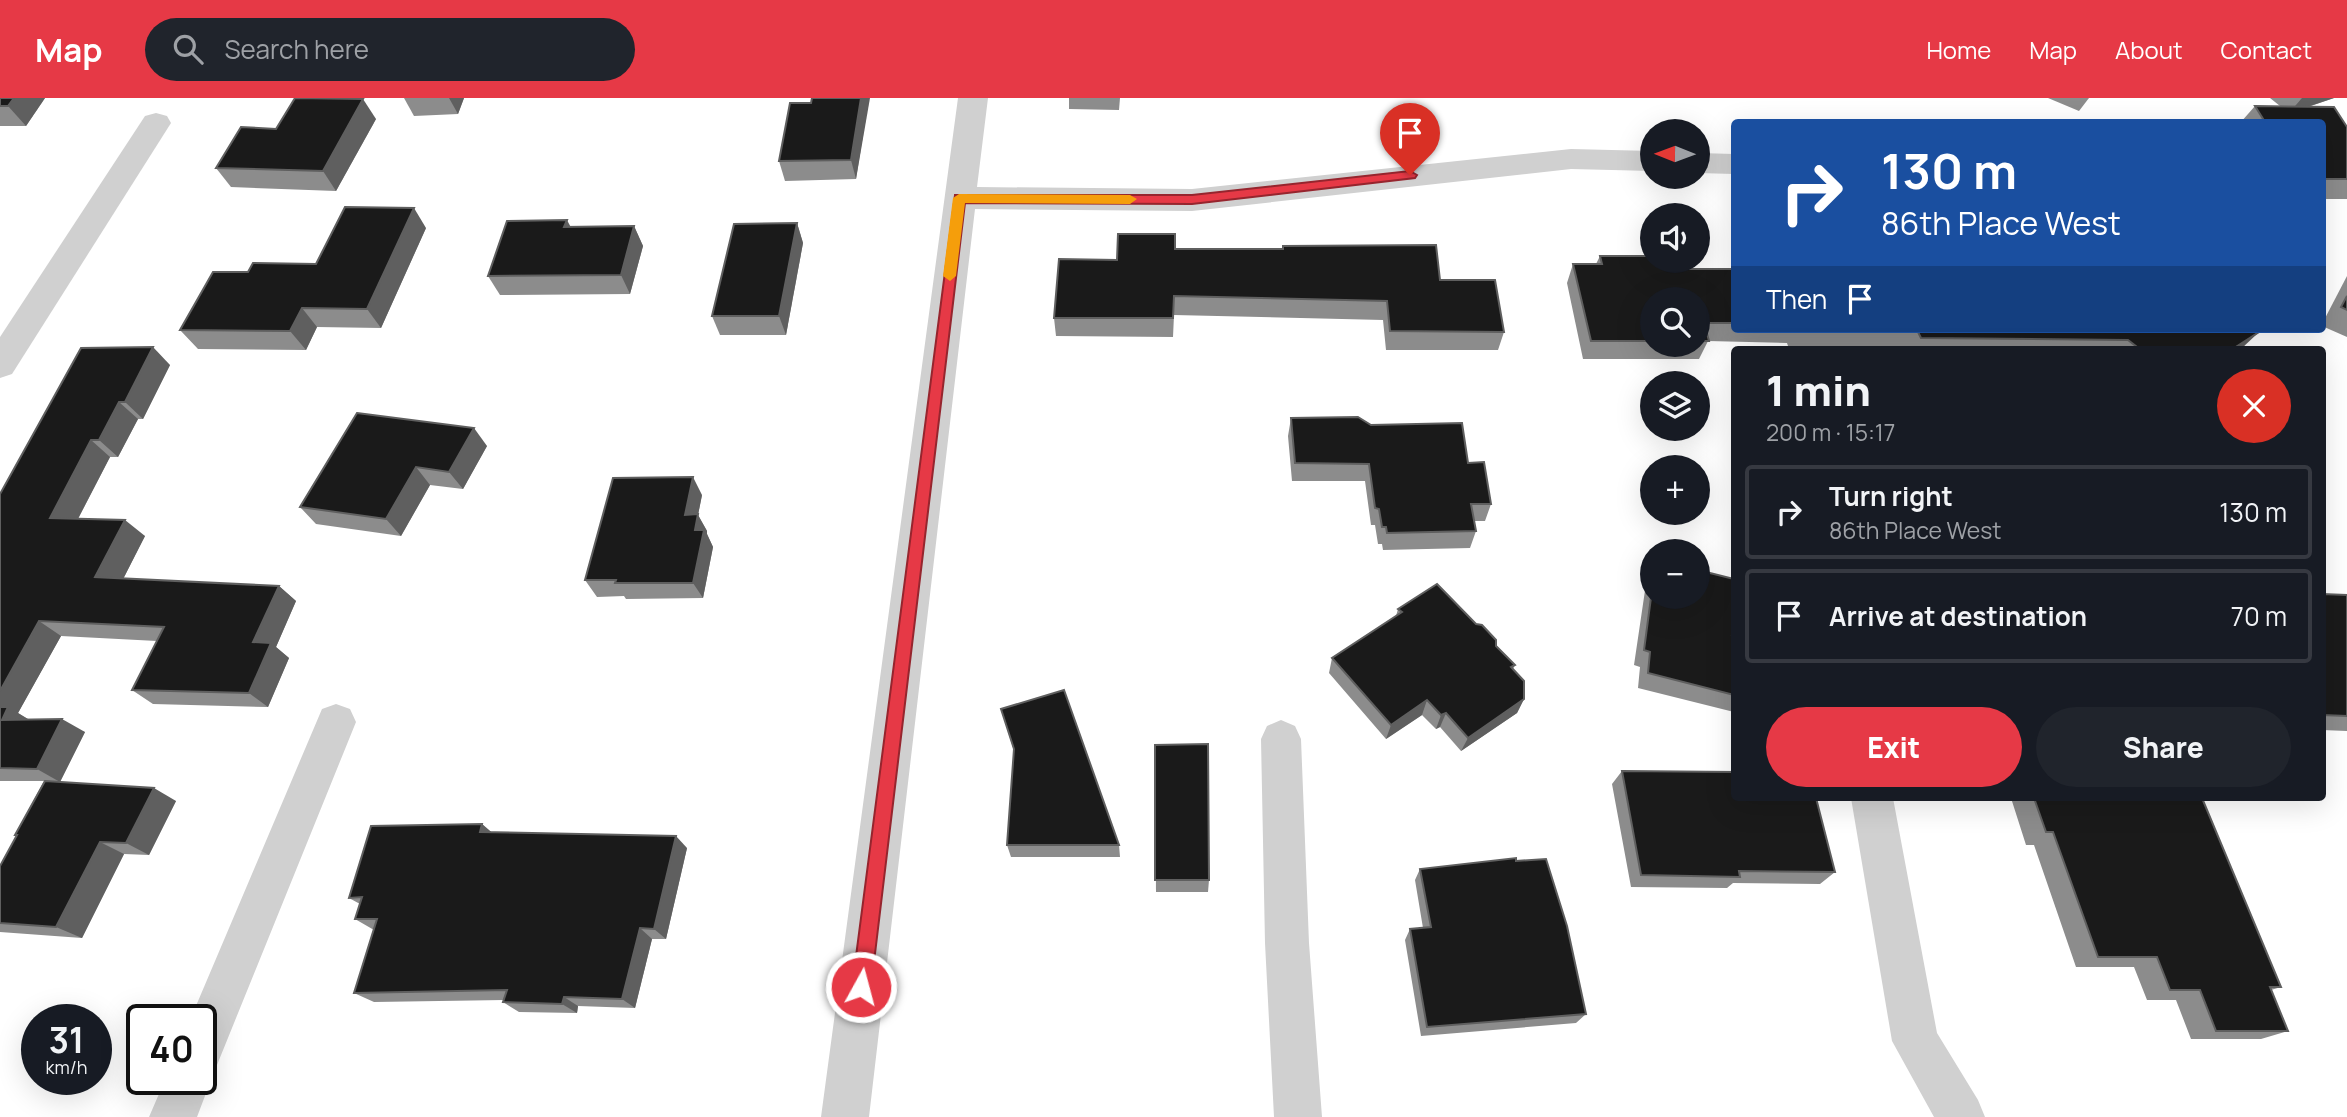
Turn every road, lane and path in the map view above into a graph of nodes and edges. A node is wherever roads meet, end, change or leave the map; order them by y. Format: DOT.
graph roads {
  1 [pos="974,98"];
  2 [pos="156,123"];
  3 [pos="1640,161"];
  4 [pos="1710,163"];
  5 [pos="1731,164"];
  6 [pos="959,198"];
  7 [pos="0,365"];
  8 [pos="337,723"];
  9 [pos="1281,738"];
  10 [pos="1873,801"];
  11 [pos="217,1011"];
  12 [pos="182,1095"];
  13 [pos="173,1117"];
  14 [pos="845,1117"];
  15 [pos="1298,1117"];
  16 [pos="1961,1117"];
  1 -- 6 [label="street"];
  2 -- 7 [label="street"];
  3 -- 6 [label="street"];
  4 -- 5 [label="street"];
  6 -- 14 [label="street"];
  8 -- 11 [label="street"];
  9 -- 15 [label="street"];
  10 -- 16 [label="street"];
  12 -- 13 [label="street"];
}
